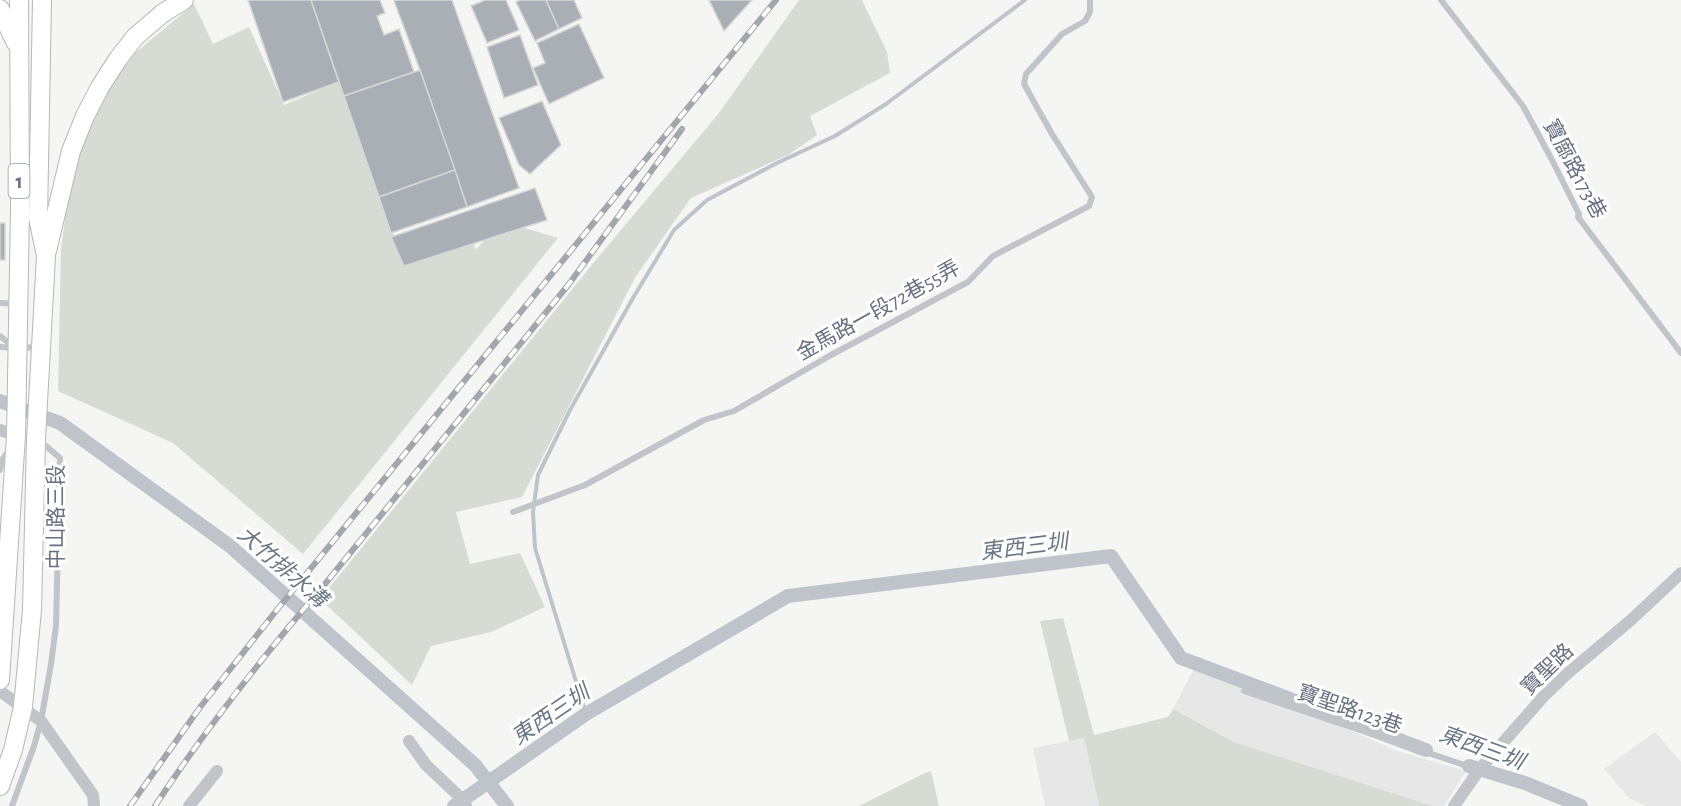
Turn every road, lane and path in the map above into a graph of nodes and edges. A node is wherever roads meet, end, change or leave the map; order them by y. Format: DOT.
graph roads {
  1 [pos="19,0"];
  2 [pos="42,0"];
  3 [pos="184,0"];
  4 [pos="1090,0"];
  5 [pos="1441,0"];
  6 [pos="0,9"];
  7 [pos="18,48"];
  8 [pos="46,256"];
  9 [pos="9,303"];
  10 [pos="0,336"];
  11 [pos="11,353"];
  12 [pos="1681,353"];
  13 [pos="40,355"];
  14 [pos="12,434"];
  15 [pos="37,436"];
  16 [pos="0,470"];
  17 [pos="513,512"];
  18 [pos="1681,573"];
  19 [pos="0,680"];
  20 [pos="0,691"];
  21 [pos="1244,691"];
  22 [pos="23,707"];
  23 [pos="41,721"];
  24 [pos="409,741"];
  25 [pos="1479,770"];
  26 [pos="218,771"];
  27 [pos="0,786"];
  28 [pos="12,806"];
  29 [pos="94,806"];
  30 [pos="189,806"];
  31 [pos="466,806"];
  32 [pos="1454,806"];
  1 -- 7 [label="main road, 1"];
  2 -- 8 [label="main road, 1"];
  3 -- 8 [label="main road, 1"];
  4 -- 17 [label="lane, 金馬路一段72巷55弄"];
  5 -- 12 [label="lane, 寶廍路173巷"];
  6 -- 7 [label="main road"];
  7 -- 9 [label="main road, 1"];
  8 -- 13 [label="main road, 1"];
  9 -- 11 [label="main road, 1"];
  10 -- 11 [label="lane"];
  11 -- 13 [label="lane"];
  11 -- 14 [label="main road, 1"];
  13 -- 15 [label="main road, 1"];
  14 -- 15 [label="street"];
  14 -- 16 [label="lane, 1"];
  14 -- 19 [label="main road, 中山路三段 / 1"];
  15 -- 22 [label="main road, 中山路三段 / 1"];
  15 -- 23 [label="lane, 中山路三段"];
  18 -- 25 [label="street, 寶聖路"];
  20 -- 22 [label="street"];
  21 -- 25 [label="lane, 寶聖路123巷"];
  22 -- 23 [label="street"];
  22 -- 27 [label="main road, 中山路三段 / 1"];
  23 -- 28 [label="lane, 中山路三段"];
  23 -- 29 [label="street"];
  24 -- 31 [label="street"];
  25 -- 32 [label="street, 寶聖路"];
  26 -- 30 [label="street"];
}
